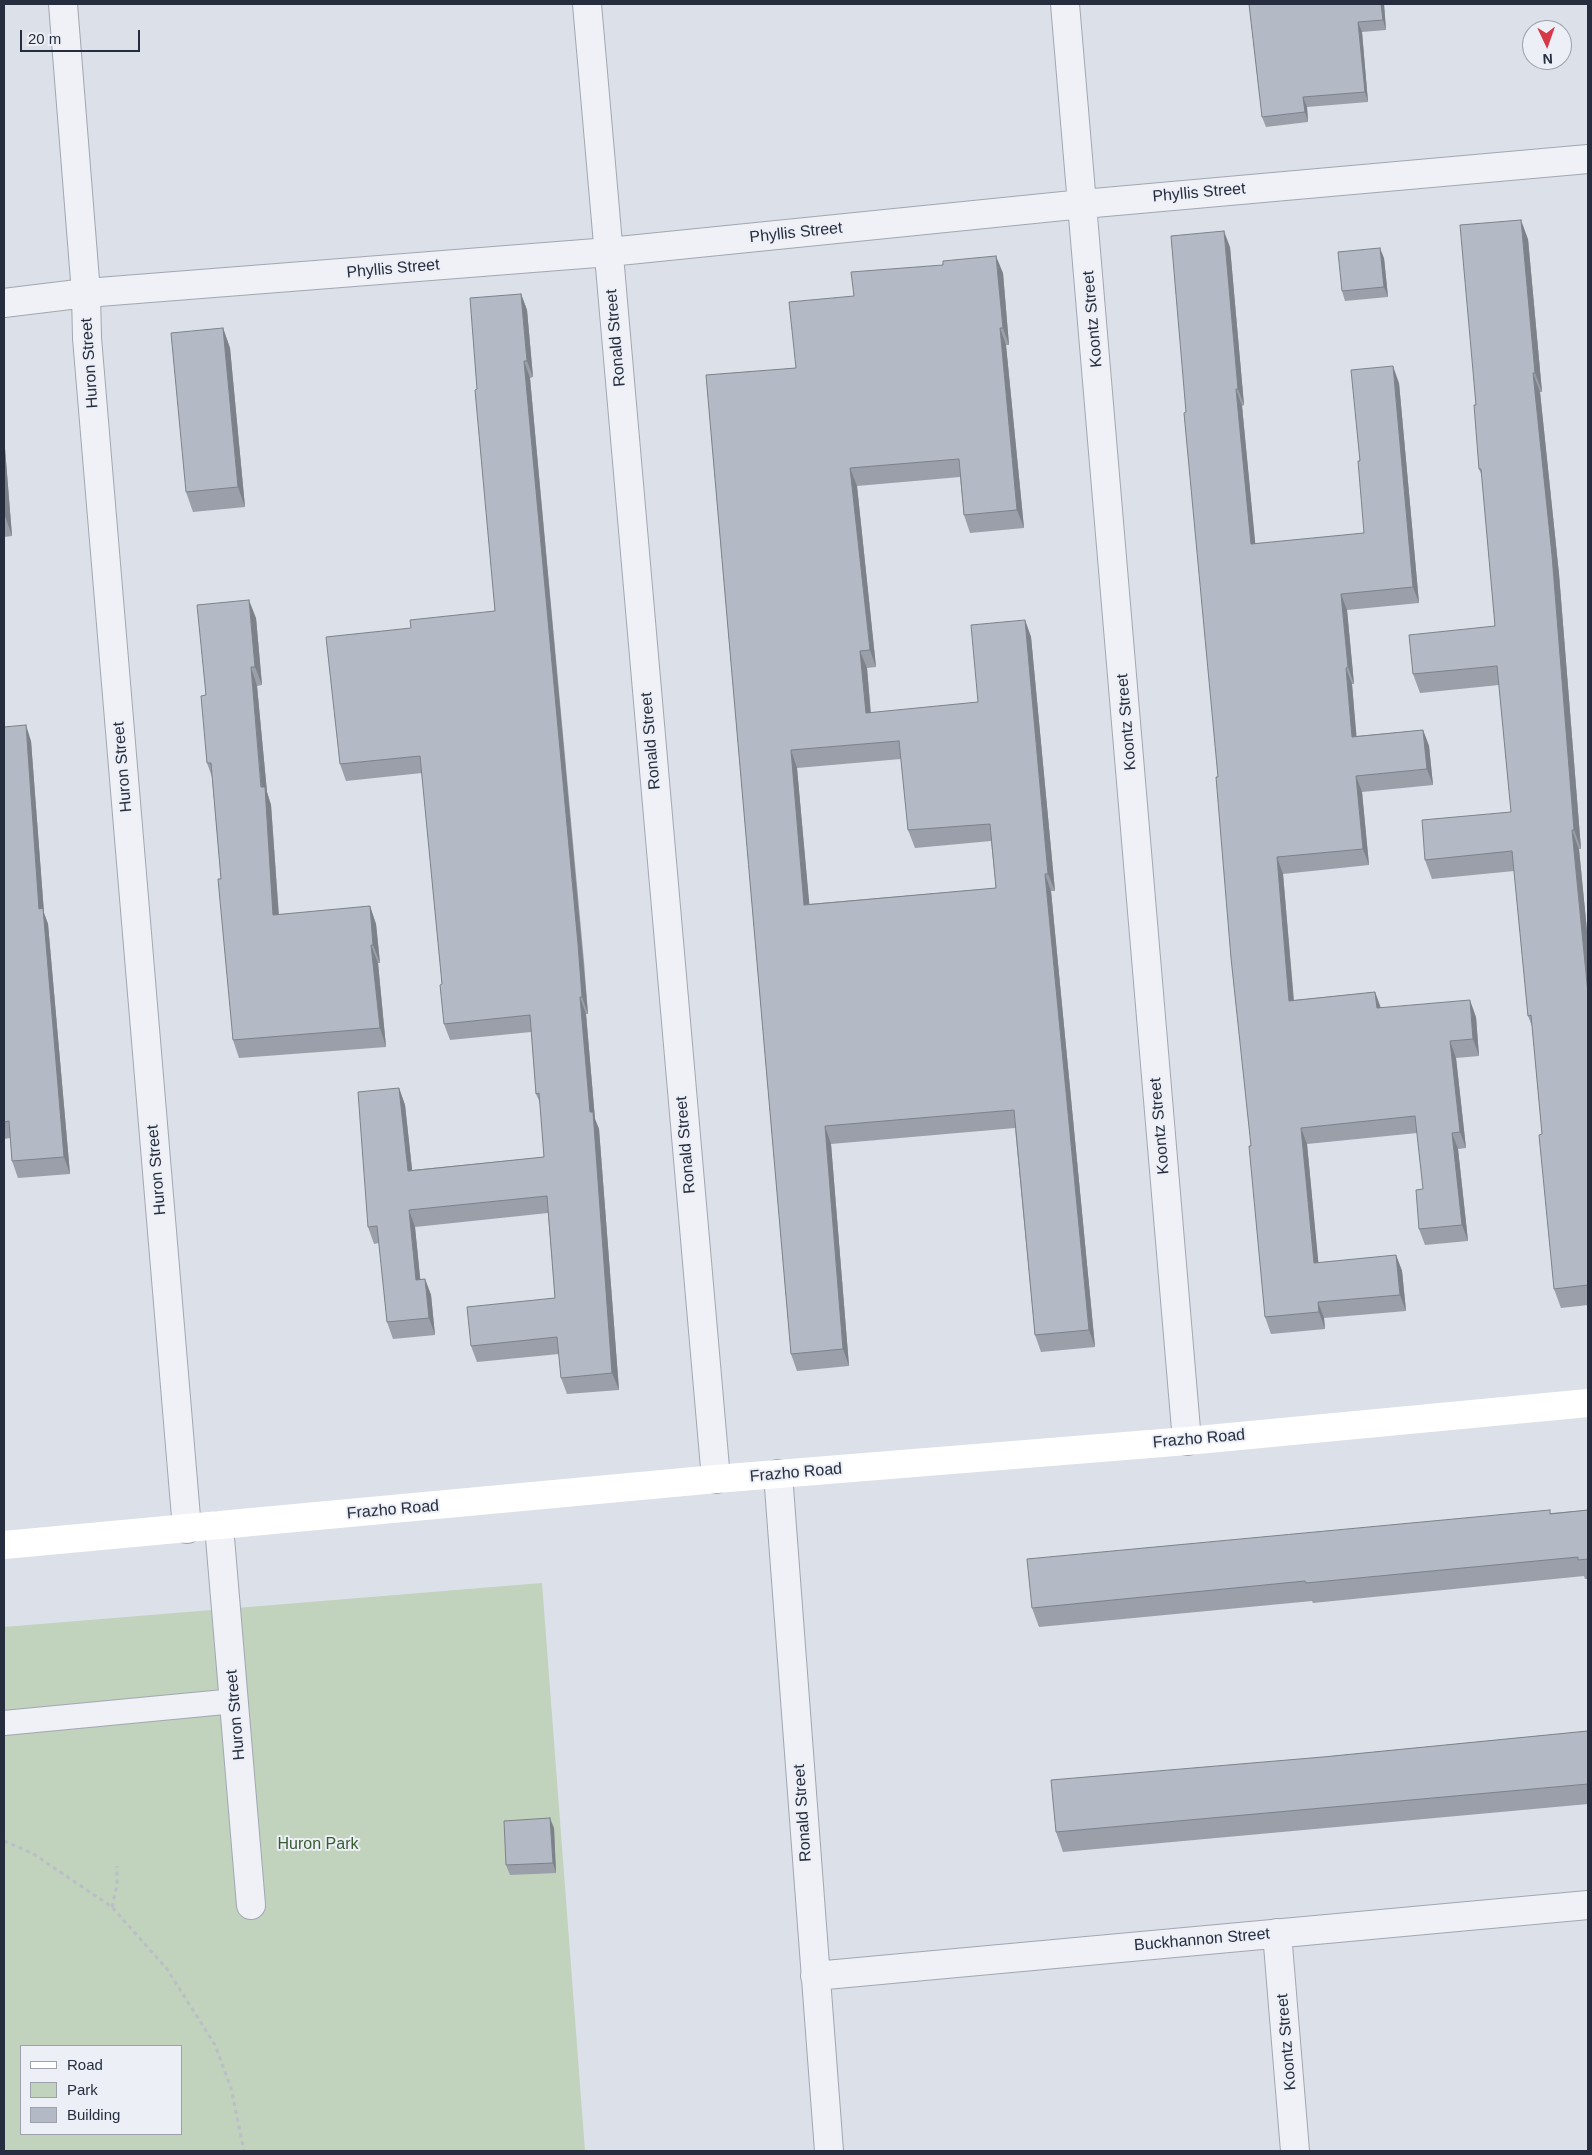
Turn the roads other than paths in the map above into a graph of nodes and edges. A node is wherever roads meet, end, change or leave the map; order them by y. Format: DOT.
graph roads {
  1 [pos="63,4"];
  2 [pos="588,4"];
  3 [pos="1065,4"];
  4 [pos="1588,159"];
  5 [pos="1083,204"];
  6 [pos="609,252"];
  7 [pos="86,293"];
  8 [pos="4,302"];
  9 [pos="1588,1403"];
  10 [pos="1187,1441"];
  11 [pos="778,1474"];
  12 [pos="716,1479"];
  13 [pos="219,1526"];
  14 [pos="187,1529"];
  15 [pos="4,1546"];
  16 [pos="235,1701"];
  17 [pos="4,1723"];
  18 [pos="251,1905"];
  19 [pos="1588,1905"];
  20 [pos="1277,1933"];
  21 [pos="815,1976"];
  22 [pos="829,2151"];
  23 [pos="1295,2151"];
  1 -- 7 [label="street, Huron Street"];
  2 -- 6 [label="street, Ronald Street"];
  3 -- 5 [label="street, Koontz Street"];
  4 -- 5 [label="street, Phyllis Street"];
  5 -- 6 [label="street, Phyllis Street"];
  5 -- 10 [label="street, Koontz Street"];
  6 -- 7 [label="street, Phyllis Street"];
  6 -- 12 [label="street, Ronald Street"];
  7 -- 8 [label="street, Phyllis Street"];
  7 -- 14 [label="street, Huron Street"];
  9 -- 10 [label="street, Frazho Road"];
  10 -- 11 [label="street, Frazho Road"];
  11 -- 12 [label="street, Frazho Road"];
  11 -- 21 [label="street, Ronald Street"];
  12 -- 13 [label="street, Frazho Road"];
  13 -- 14 [label="street, Frazho Road"];
  13 -- 16 [label="street, Huron Street"];
  14 -- 15 [label="street, Frazho Road"];
  16 -- 17 [label="lane"];
  16 -- 18 [label="street, Huron Street"];
  19 -- 20 [label="street, Buckhannon Street"];
  20 -- 21 [label="street, Buckhannon Street"];
  20 -- 23 [label="street, Koontz Street"];
  21 -- 22 [label="street, Ronald Street"];
}
